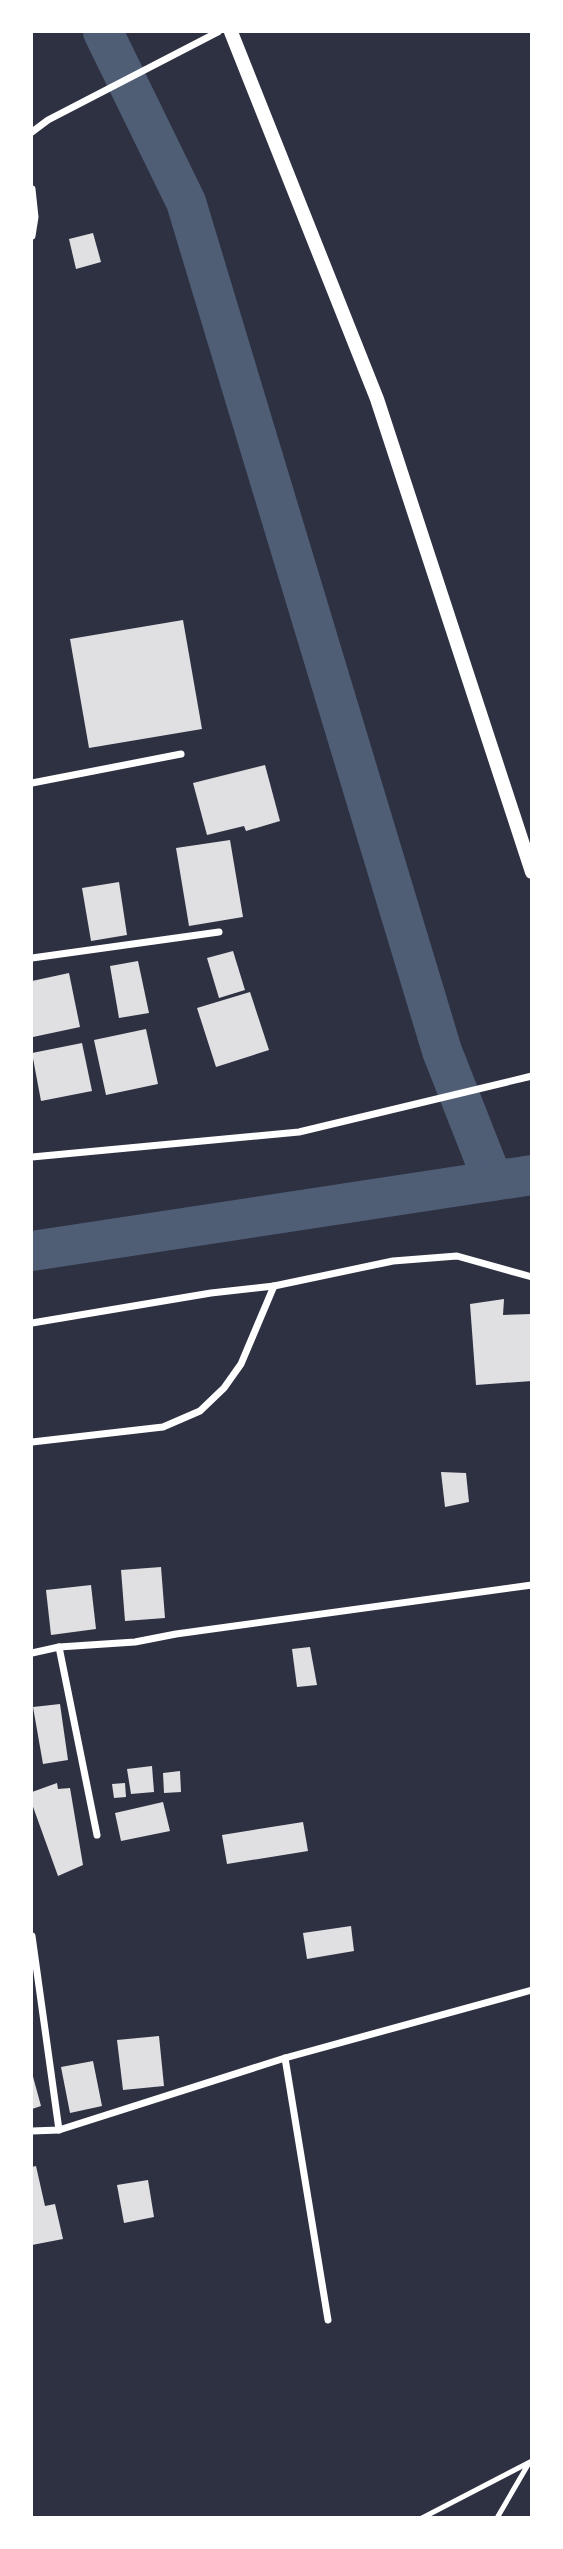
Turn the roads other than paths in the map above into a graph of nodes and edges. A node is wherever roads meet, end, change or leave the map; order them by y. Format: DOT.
graph roads {
  1 [pos="218,32"];
  2 [pos="232,32"];
  3 [pos="32,132"];
  4 [pos="32,189"];
  5 [pos="32,236"];
  6 [pos="181,754"];
  7 [pos="32,783"];
  8 [pos="531,872"];
  9 [pos="219,932"];
  10 [pos="32,958"];
  11 [pos="531,1076"];
  12 [pos="32,1157"];
  13 [pos="531,1277"];
  14 [pos="274,1286"];
  15 [pos="32,1324"];
  16 [pos="32,1442"];
  17 [pos="531,1585"];
  18 [pos="59,1647"];
  19 [pos="32,1653"];
  20 [pos="97,1835"];
  21 [pos="32,1936"];
  22 [pos="531,1990"];
  23 [pos="285,2058"];
  24 [pos="59,2130"];
  25 [pos="32,2131"];
  26 [pos="328,2320"];
  27 [pos="530,2462"];
  28 [pos="422,2518"];
  29 [pos="498,2518"];
  1 -- 3 [label="street"];
  2 -- 8 [label="main road"];
  4 -- 5 [label="street"];
  6 -- 7 [label="street"];
  9 -- 10 [label="street"];
  11 -- 12 [label="street"];
  13 -- 14 [label="street"];
  14 -- 15 [label="street"];
  14 -- 16 [label="street"];
  17 -- 18 [label="street"];
  18 -- 19 [label="street"];
  18 -- 20 [label="street"];
  21 -- 24 [label="street"];
  22 -- 23 [label="street"];
  23 -- 24 [label="street"];
  23 -- 26 [label="street"];
  24 -- 25 [label="street"];
  27 -- 28 [label="lane"];
  27 -- 29 [label="lane"];
}
